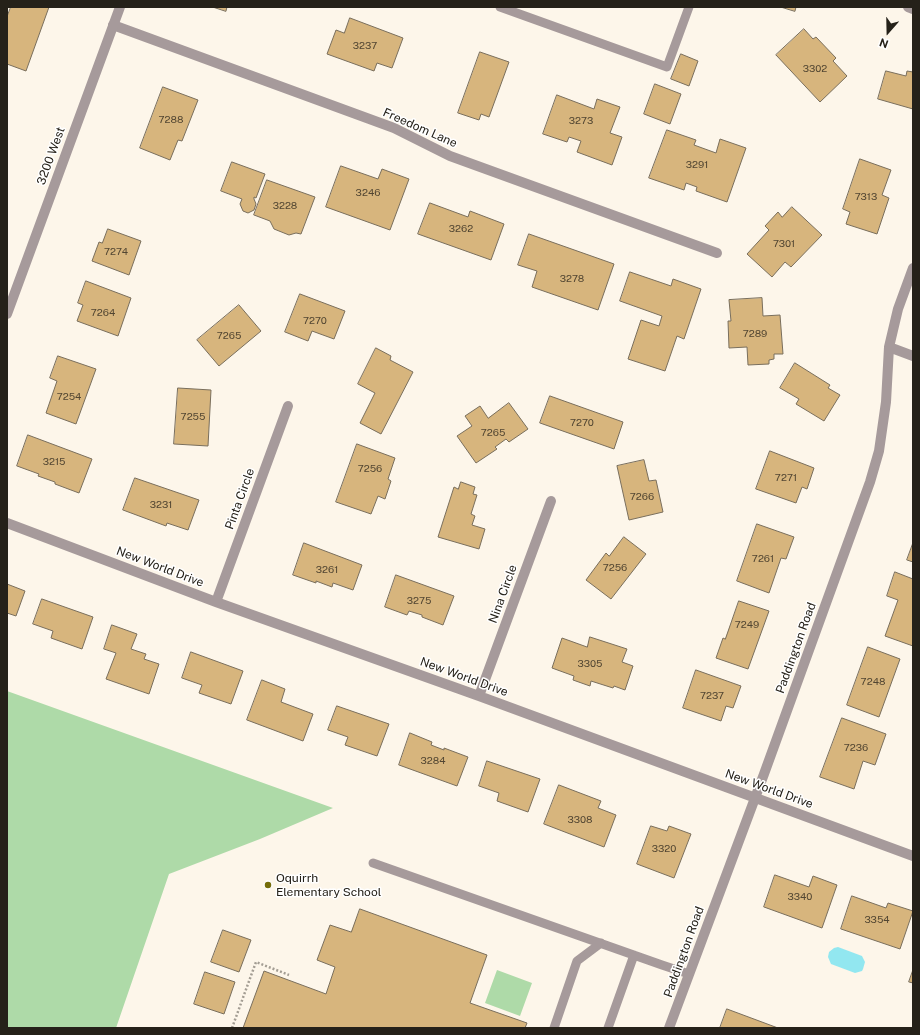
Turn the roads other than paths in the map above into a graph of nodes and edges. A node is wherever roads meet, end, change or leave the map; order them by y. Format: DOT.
graph roads {
  1 [pos="120,7"];
  2 [pos="500,7"];
  3 [pos="689,7"];
  4 [pos="908,7"];
  5 [pos="913,9"];
  6 [pos="114,25"];
  7 [pos="716,253"];
  8 [pos="913,268"];
  9 [pos="7,314"];
  10 [pos="889,347"];
  11 [pos="913,356"];
  12 [pos="288,406"];
  13 [pos="551,501"];
  14 [pos="7,523"];
  15 [pos="216,602"];
  16 [pos="479,696"];
  17 [pos="755,798"];
  18 [pos="913,856"];
  19 [pos="372,863"];
  20 [pos="601,943"];
  21 [pos="634,955"];
  22 [pos="689,974"];
  23 [pos="554,1028"];
  24 [pos="608,1028"];
  25 [pos="669,1028"];
  1 -- 6 [label="street, 3200 West"];
  2 -- 3 [label="lane"];
  4 -- 5 [label="street"];
  6 -- 7 [label="street, Freedom Lane"];
  6 -- 9 [label="street, 3200 West"];
  8 -- 10 [label="street, Paddington Road"];
  10 -- 11 [label="street"];
  10 -- 17 [label="street, Paddington Road"];
  12 -- 15 [label="street, Pinta Circle"];
  13 -- 16 [label="street, Nina Circle"];
  14 -- 15 [label="street, New World Drive"];
  15 -- 16 [label="street, New World Drive"];
  16 -- 17 [label="street, New World Drive"];
  17 -- 18 [label="street, New World Drive"];
  17 -- 22 [label="street, Paddington Road"];
  19 -- 20 [label="lane"];
  20 -- 21 [label="lane"];
  20 -- 23 [label="lane"];
  21 -- 22 [label="lane"];
  21 -- 24 [label="lane"];
  22 -- 25 [label="street, Paddington Road"];
}
